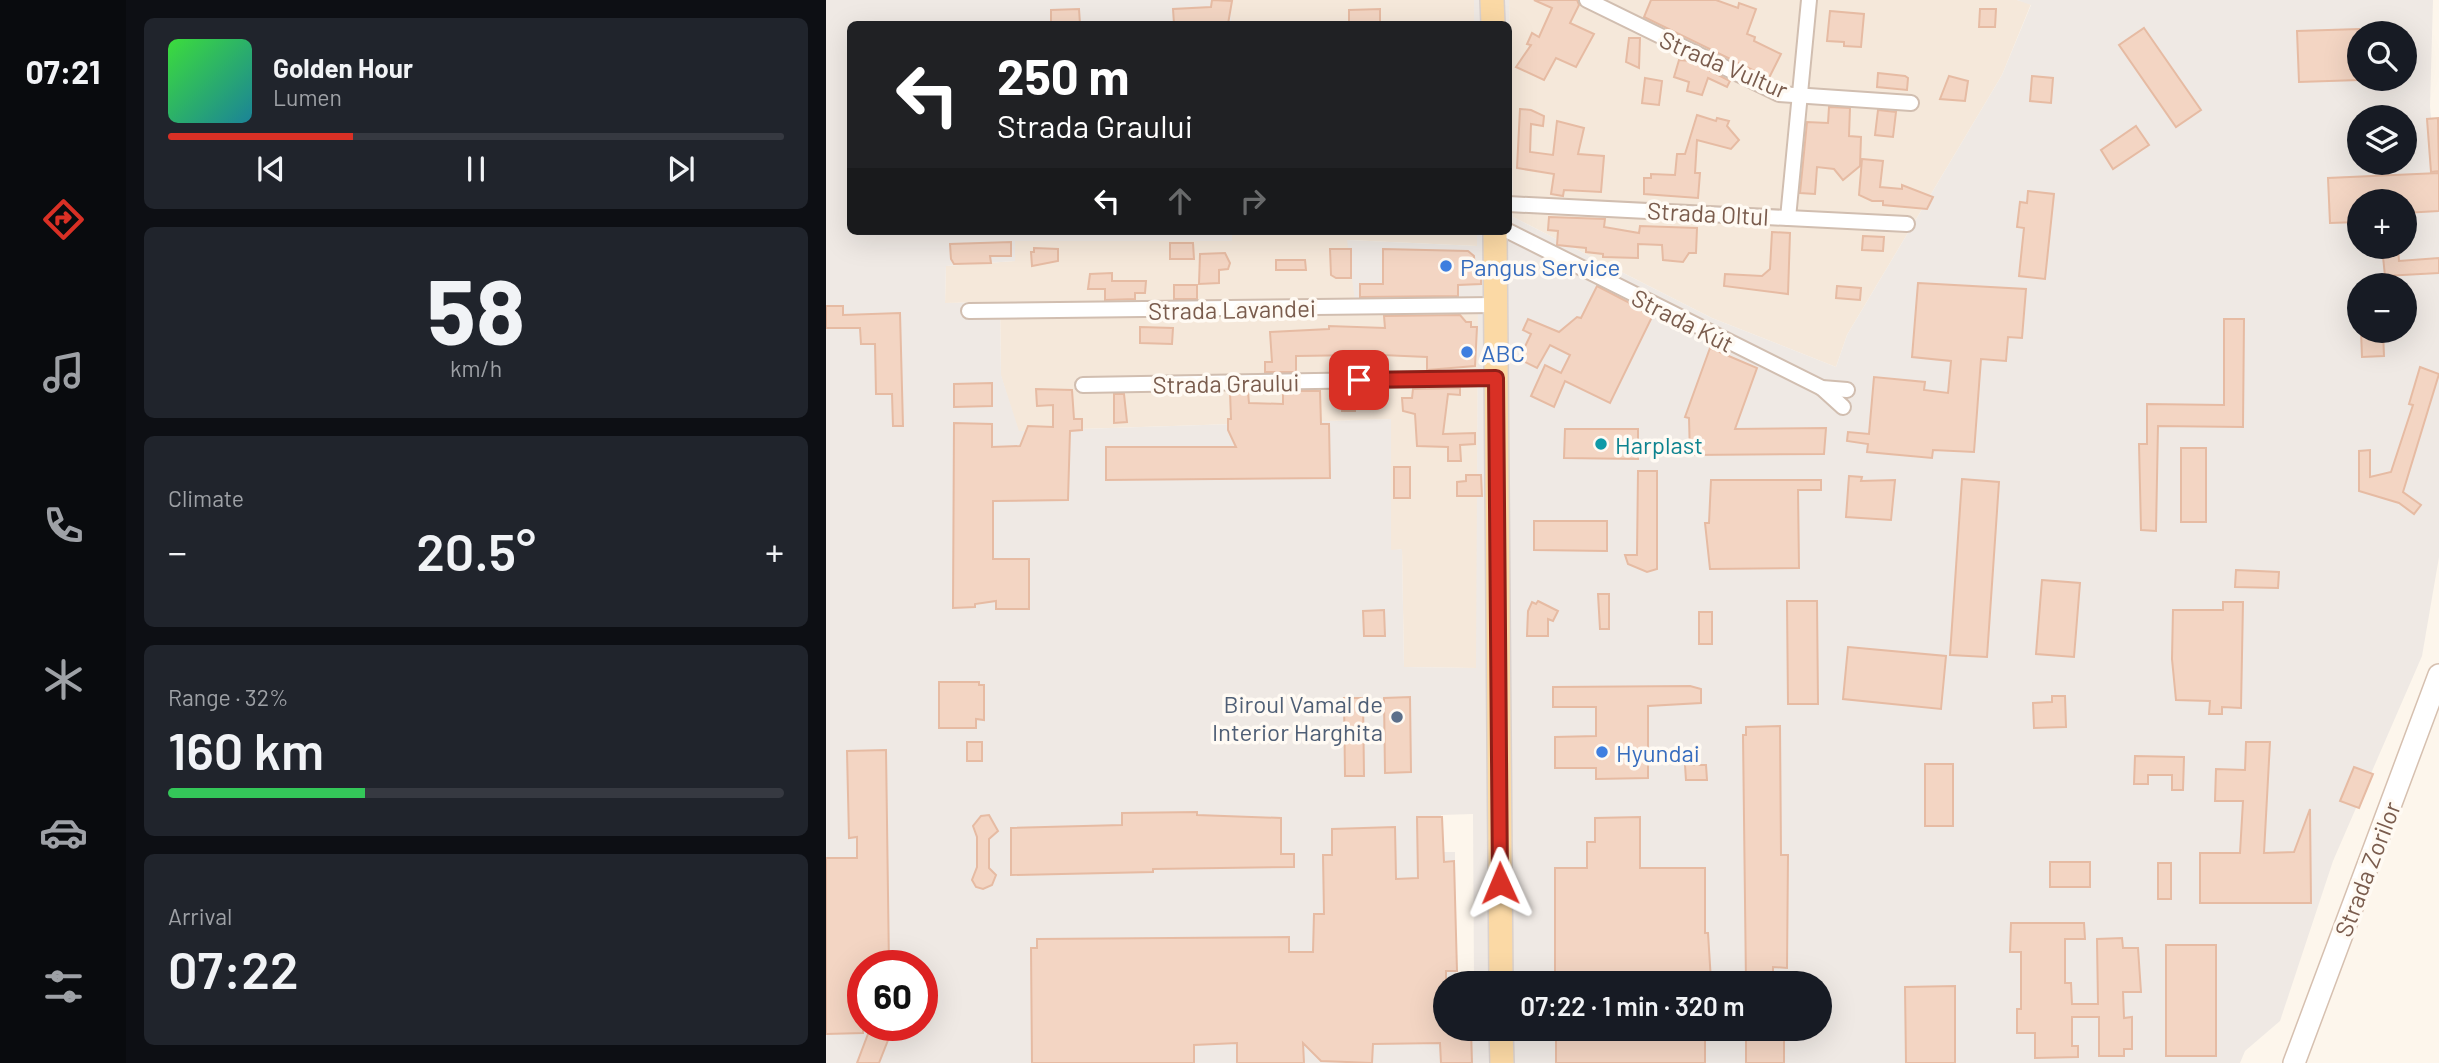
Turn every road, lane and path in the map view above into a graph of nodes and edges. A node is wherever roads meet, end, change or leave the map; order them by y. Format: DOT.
graph roads {
  1 [pos="1493,0"];
  2 [pos="1587,0"];
  3 [pos="1809,0"];
  4 [pos="1493,21"];
  5 [pos="1798,96"];
  6 [pos="1911,103"];
  7 [pos="1512,204"];
  8 [pos="1788,218"];
  9 [pos="1907,224"];
  10 [pos="1512,233"];
  11 [pos="1495,235"];
  12 [pos="1495,305"];
  13 [pos="969,312"];
  14 [pos="1496,378"];
  15 [pos="1083,384"];
  16 [pos="1822,388"];
  17 [pos="1847,390"];
  18 [pos="1843,407"];
  19 [pos="2439,675"];
  20 [pos="1501,971"];
  21 [pos="1501,1041"];
  22 [pos="1502,1063"];
  23 [pos="2294,1063"];
  1 -- 4 [label="main road"];
  2 -- 5 [label="street, Strada Vultur"];
  3 -- 5 [label="street"];
  5 -- 6 [label="street, Strada Vultur"];
  5 -- 8 [label="street"];
  7 -- 8 [label="street, Strada Oltul"];
  8 -- 9 [label="street, Strada Oltul"];
  10 -- 16 [label="street, Strada Kút"];
  11 -- 12 [label="main road"];
  12 -- 13 [label="street, Strada Lavandei"];
  12 -- 14 [label="main road"];
  14 -- 15 [label="street, Strada Graului"];
  14 -- 20 [label="main road"];
  16 -- 17 [label="street, Strada Kút"];
  16 -- 18 [label="street, Strada Kút"];
  19 -- 23 [label="street, Strada Zorilor"];
  21 -- 22 [label="main road"];
}
